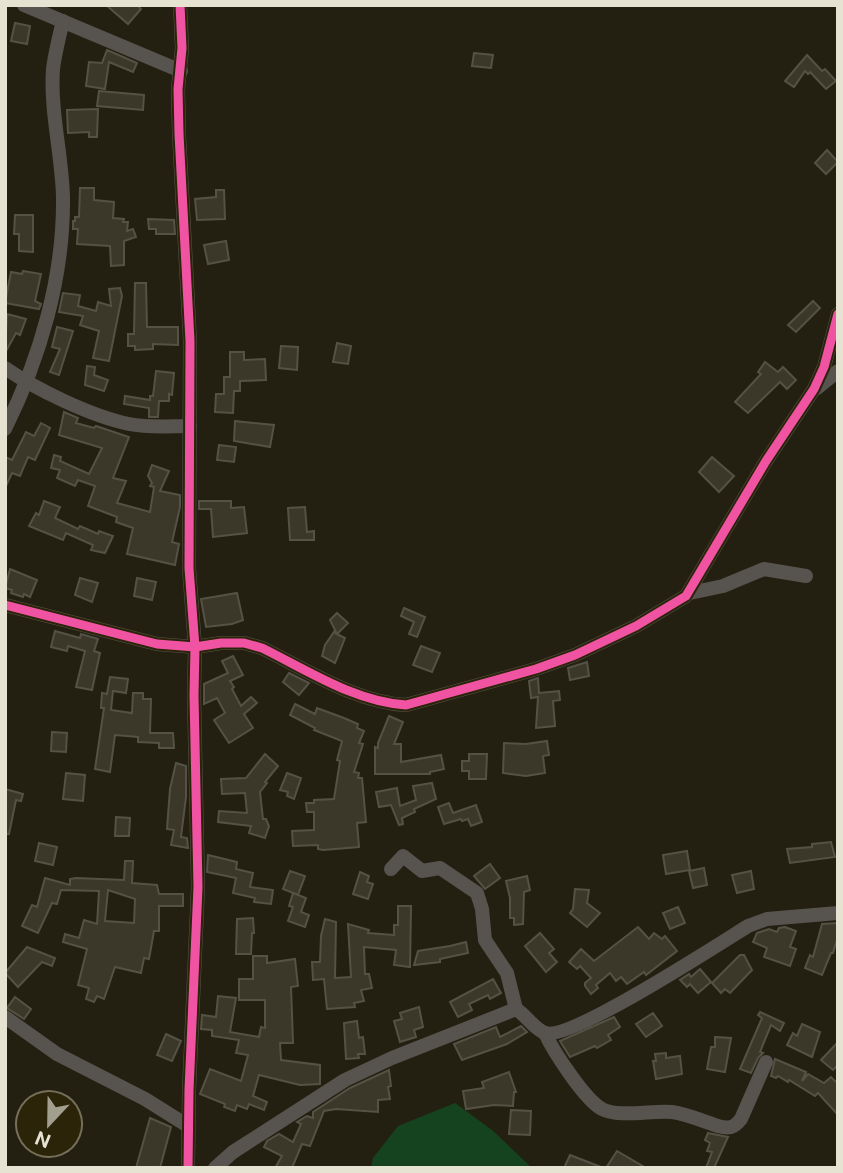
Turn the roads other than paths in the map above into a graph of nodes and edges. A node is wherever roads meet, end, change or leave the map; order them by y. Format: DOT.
graph roads {
  1 [pos="24,5"];
  2 [pos="180,5"];
  3 [pos="62,21"];
  4 [pos="181,71"];
  5 [pos="838,314"];
  6 [pos="5,368"];
  7 [pos="838,371"];
  8 [pos="27,383"];
  9 [pos="814,390"];
  10 [pos="190,426"];
  11 [pos="5,429"];
  12 [pos="806,576"];
  13 [pos="690,593"];
  14 [pos="5,605"];
  15 [pos="195,647"];
  16 [pos="391,869"];
  17 [pos="838,913"];
  18 [pos="516,1009"];
  19 [pos="5,1017"];
  20 [pos="545,1032"];
  21 [pos="766,1062"];
  22 [pos="188,1126"];
  23 [pos="188,1168"];
  24 [pos="215,1168"];
  1 -- 3 [label="street"];
  2 -- 4 [label="street"];
  3 -- 4 [label="street"];
  3 -- 8 [label="street"];
  4 -- 10 [label="street"];
  5 -- 9 [label="street"];
  6 -- 8 [label="street"];
  7 -- 9 [label="street"];
  8 -- 10 [label="street"];
  8 -- 11 [label="street"];
  9 -- 13 [label="street"];
  10 -- 15 [label="street"];
  12 -- 13 [label="street"];
  13 -- 15 [label="street"];
  14 -- 15 [label="street"];
  15 -- 22 [label="street"];
  16 -- 18 [label="street"];
  17 -- 20 [label="street"];
  18 -- 20 [label="street"];
  18 -- 24 [label="street"];
  19 -- 22 [label="street"];
  20 -- 21 [label="street"];
  22 -- 23 [label="street"];
}
